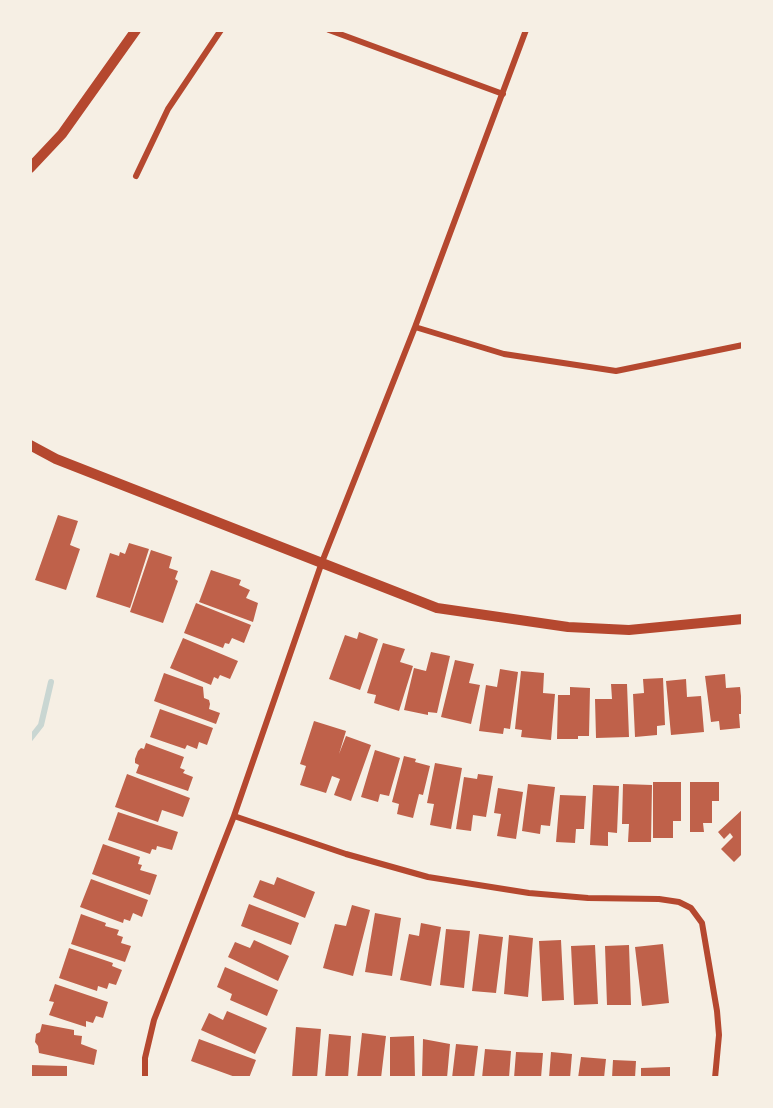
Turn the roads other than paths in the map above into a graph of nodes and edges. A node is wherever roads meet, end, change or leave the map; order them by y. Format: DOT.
graph roads {
  1 [pos="136,30"];
  2 [pos="220,30"];
  3 [pos="329,30"];
  4 [pos="526,30"];
  5 [pos="503,94"];
  6 [pos="30,168"];
  7 [pos="136,176"];
  8 [pos="415,327"];
  9 [pos="743,345"];
  10 [pos="30,445"];
  11 [pos="322,562"];
  12 [pos="743,619"];
  13 [pos="234,816"];
  14 [pos="145,1078"];
  15 [pos="715,1078"];
  1 -- 6 [label="street"];
  2 -- 7 [label="street"];
  3 -- 5 [label="street"];
  4 -- 5 [label="street"];
  5 -- 8 [label="street"];
  8 -- 9 [label="street"];
  8 -- 11 [label="street"];
  10 -- 11 [label="street"];
  11 -- 12 [label="street"];
  11 -- 13 [label="street"];
  13 -- 14 [label="street"];
  13 -- 15 [label="street"];
}
